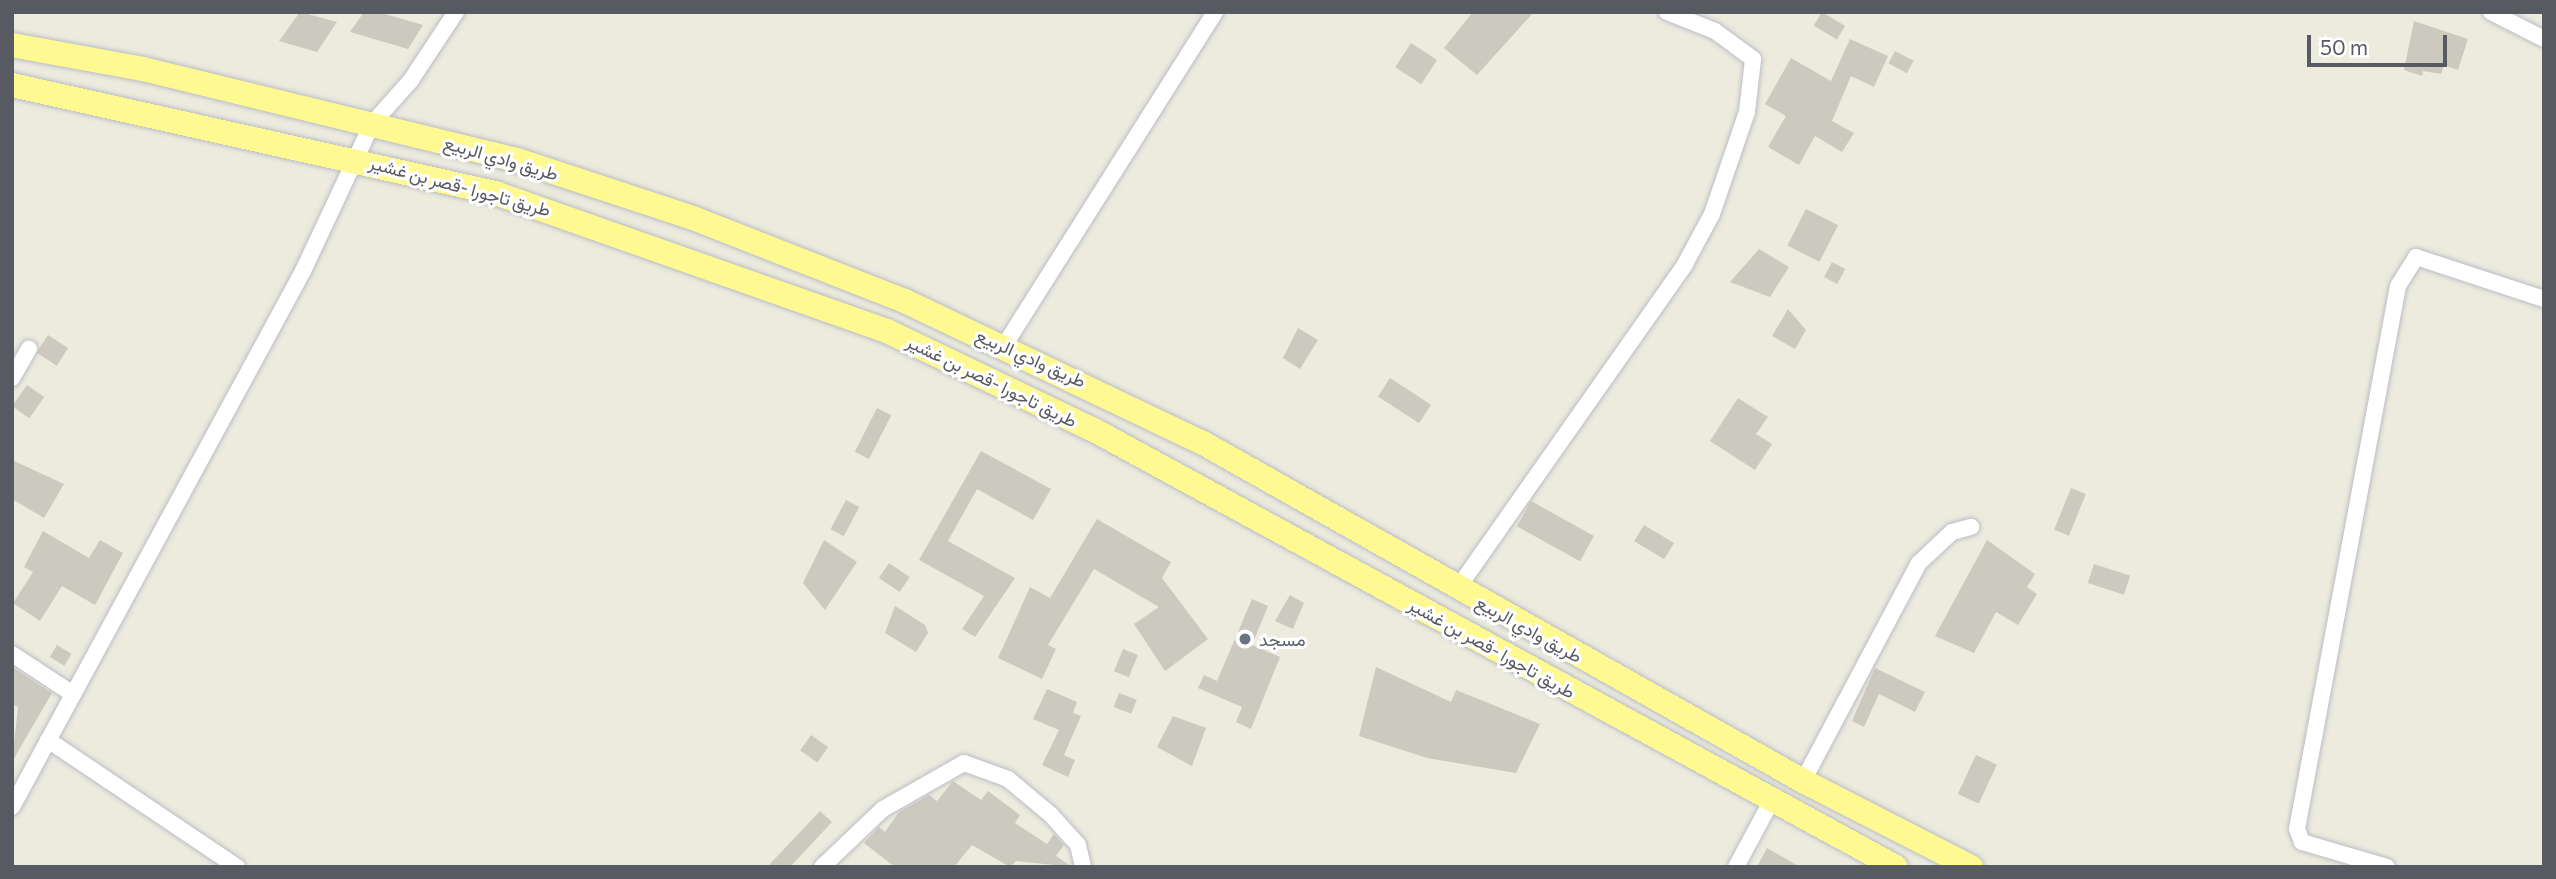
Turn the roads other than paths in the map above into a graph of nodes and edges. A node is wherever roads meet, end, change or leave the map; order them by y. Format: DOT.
graph roads {
  1 [pos="456,12"];
  2 [pos="1215,12"];
  3 [pos="1667,12"];
  4 [pos="2491,12"];
  5 [pos="2544,39"];
  6 [pos="12,45"];
  7 [pos="12,85"];
  8 [pos="372,124"];
  9 [pos="355,157"];
  10 [pos="2544,299"];
  11 [pos="1004,346"];
  12 [pos="29,348"];
  13 [pos="12,378"];
  14 [pos="1971,527"];
  15 [pos="1457,589"];
  16 [pos="12,654"];
  17 [pos="73,694"];
  18 [pos="48,740"];
  19 [pos="1803,781"];
  20 [pos="1772,800"];
  21 [pos="12,807"];
  22 [pos="237,867"];
  23 [pos="822,867"];
  24 [pos="1083,867"];
  25 [pos="1736,867"];
  26 [pos="1896,867"];
  27 [pos="1971,867"];
  28 [pos="2387,867"];
  1 -- 8 [label="street"];
  2 -- 11 [label="street"];
  3 -- 15 [label="street"];
  4 -- 5 [label="street"];
  6 -- 8 [label="highway, طريق وادي الربيع"];
  7 -- 9 [label="highway, طريق تاجورا -قصر بن غشير"];
  8 -- 9 [label="street"];
  8 -- 11 [label="highway, طريق وادي الربيع"];
  9 -- 17 [label="street"];
  9 -- 20 [label="highway, طريق تاجورا -قصر بن غشير"];
  10 -- 28 [label="street"];
  11 -- 15 [label="highway, طريق وادي الربيع"];
  12 -- 13 [label="street"];
  14 -- 19 [label="street"];
  15 -- 19 [label="highway, طريق وادي الربيع"];
  16 -- 17 [label="street"];
  17 -- 18 [label="street"];
  18 -- 21 [label="street"];
  18 -- 22 [label="street"];
  19 -- 27 [label="highway, طريق وادي الربيع"];
  20 -- 25 [label="street"];
  20 -- 26 [label="highway, طريق تاجورا -قصر بن غشير"];
  23 -- 24 [label="street"];
}
